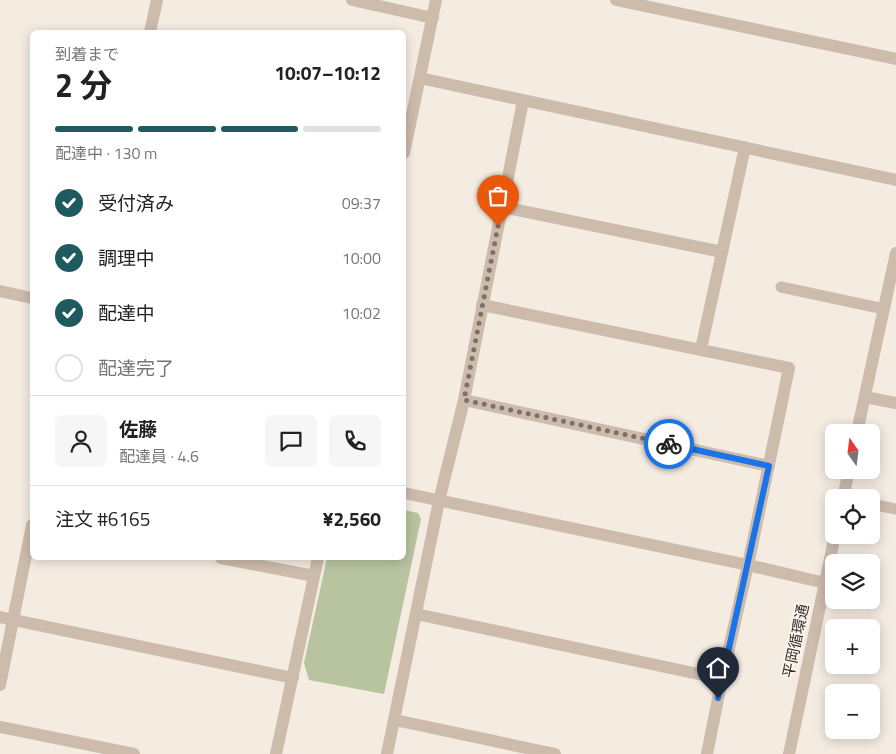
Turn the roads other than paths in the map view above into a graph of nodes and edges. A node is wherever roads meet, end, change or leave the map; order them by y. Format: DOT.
graph roads {
  1 [pos="157,0"];
  2 [pos="352,0"];
  3 [pos="436,0"];
  4 [pos="616,0"];
  5 [pos="432,18"];
  6 [pos="150,30"];
  7 [pos="896,59"];
  8 [pos="420,78"];
  9 [pos="523,101"];
  10 [pos="408,115"];
  11 [pos="406,134"];
  12 [pos="745,147"];
  13 [pos="896,180"];
  14 [pos="502,207"];
  15 [pos="722,252"];
  16 [pos="896,253"];
  17 [pos="781,287"];
  18 [pos="0,291"];
  19 [pos="30,298"];
  20 [pos="482,305"];
  21 [pos="884,309"];
  22 [pos="700,349"];
  23 [pos="865,396"];
  24 [pos="464,400"];
  25 [pos="896,403"];
  26 [pos="860,424"];
  27 [pos="769,466"];
  28 [pos="406,493"];
  29 [pos="439,501"];
  30 [pos="880,506"];
  31 [pos="896,509"];
  32 [pos="30,534"];
  33 [pos="231,560"];
  34 [pos="318,560"];
  35 [pos="748,565"];
  36 [pos="314,576"];
  37 [pos="825,583"];
  38 [pos="416,614"];
  39 [pos="0,617"];
  40 [pos="13,620"];
  41 [pos="293,678"];
  42 [pos="722,679"];
  43 [pos="0,685"];
  44 [pos="395,720"];
  45 [pos="0,727"];
  46 [pos="134,754"];
  47 [pos="276,754"];
  48 [pos="387,754"];
  49 [pos="555,754"];
  50 [pos="707,754"];
  51 [pos="789,754"];
  1 -- 6 [label="street"];
  2 -- 5 [label="street"];
  3 -- 5 [label="street"];
  4 -- 7 [label="street"];
  5 -- 8 [label="street"];
  8 -- 9 [label="street"];
  8 -- 10 [label="street"];
  9 -- 12 [label="street"];
  9 -- 14 [label="street"];
  10 -- 11 [label="street"];
  12 -- 13 [label="street"];
  12 -- 15 [label="street"];
  14 -- 15 [label="street"];
  14 -- 20 [label="street"];
  15 -- 22 [label="street"];
  16 -- 21 [label="street"];
  17 -- 21 [label="lane"];
  18 -- 19 [label="street"];
  20 -- 22 [label="street"];
  20 -- 24 [label="street"];
  21 -- 23 [label="street"];
  22 -- 27 [label="street"];
  23 -- 25 [label="street"];
  23 -- 26 [label="street"];
  24 -- 27 [label="street"];
  24 -- 29 [label="street"];
  27 -- 35 [label="street"];
  28 -- 29 [label="street"];
  29 -- 35 [label="street"];
  29 -- 38 [label="street"];
  30 -- 31 [label="lane"];
  32 -- 40 [label="street"];
  33 -- 36 [label="street"];
  34 -- 36 [label="street"];
  35 -- 37 [label="street"];
  35 -- 42 [label="street"];
  36 -- 41 [label="street"];
  37 -- 51 [label="street, 平岡循環通"];
  38 -- 42 [label="street"];
  38 -- 44 [label="street"];
  39 -- 40 [label="street"];
  40 -- 41 [label="street"];
  40 -- 43 [label="street"];
  41 -- 47 [label="street"];
  42 -- 50 [label="street"];
  44 -- 48 [label="street"];
  44 -- 49 [label="street"];
  45 -- 46 [label="street"];
}
